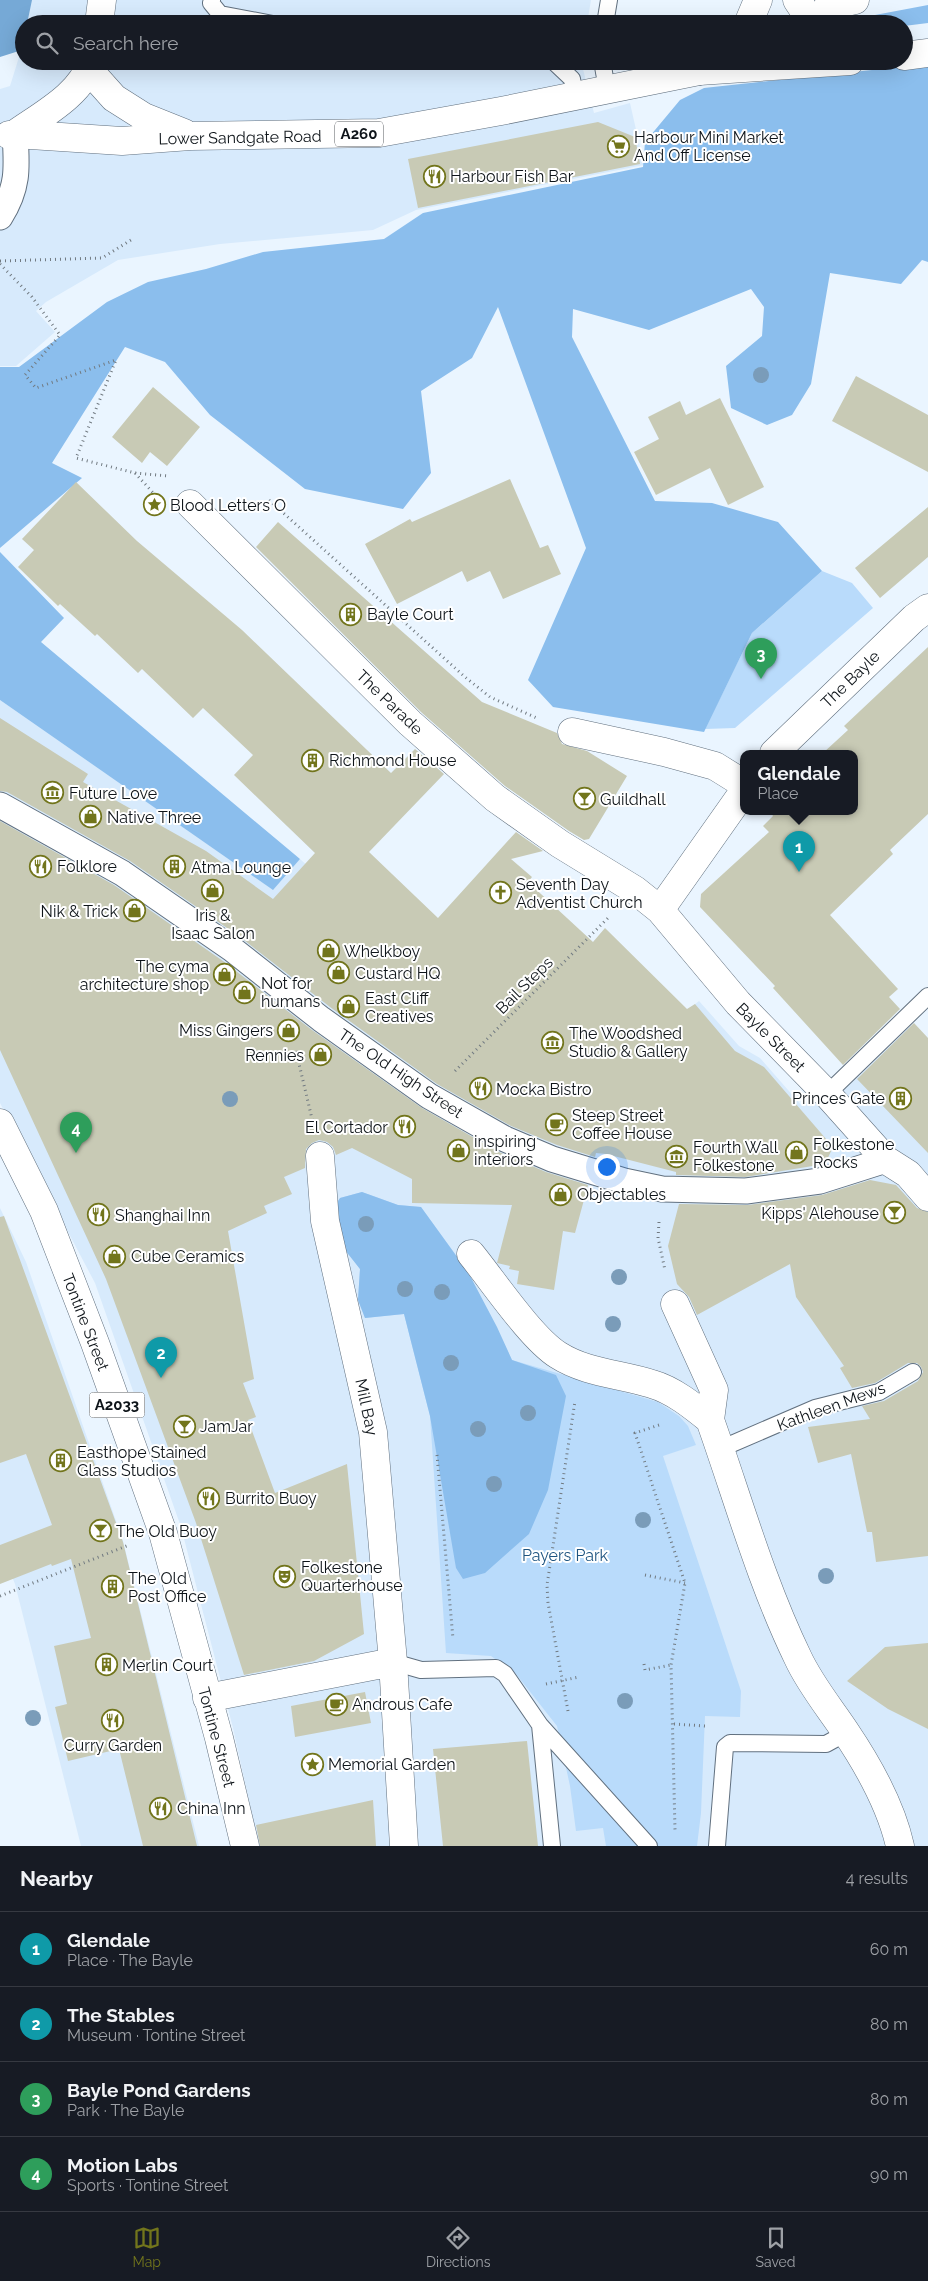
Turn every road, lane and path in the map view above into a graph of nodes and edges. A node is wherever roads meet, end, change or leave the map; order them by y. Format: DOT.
graph roads {
  1 [pos="102,0"];
  2 [pos="212,0"];
  3 [pos="609,0"];
  4 [pos="758,0"];
  5 [pos="798,0"];
  6 [pos="855,0"];
  7 [pos="100,15"];
  8 [pos="225,15"];
  9 [pos="606,15"];
  10 [pos="752,15"];
  11 [pos="820,15"];
  12 [pos="928,53"];
  13 [pos="913,55"];
  14 [pos="87,70"];
  15 [pos="93,70"];
  16 [pos="562,70"];
  17 [pos="604,70"];
  18 [pos="689,70"];
  19 [pos="607,89"];
  20 [pos="575,95"];
  21 [pos="7,135"];
  22 [pos="190,136"];
  23 [pos="0,217"];
  24 [pos="131,240"];
  25 [pos="0,263"];
  26 [pos="135,473"];
  27 [pos="170,476"];
  28 [pos="269,500"];
  29 [pos="162,503"];
  30 [pos="190,504"];
  31 [pos="928,608"];
  32 [pos="572,732"];
  33 [pos="777,750"];
  34 [pos="740,782"];
  35 [pos="740,797"];
  36 [pos="0,805"];
  37 [pos="635,890"];
  38 [pos="660,910"];
  39 [pos="928,996"];
  40 [pos="296,1051"];
  41 [pos="827,1094"];
  42 [pos="430,1096"];
  43 [pos="0,1123"];
  44 [pos="320,1156"];
  45 [pos="886,1160"];
  46 [pos="662,1189"];
  47 [pos="928,1197"];
  48 [pos="471,1254"];
  49 [pos="675,1304"];
  50 [pos="913,1372"];
  51 [pos="710,1420"];
  52 [pos="635,1433"];
  53 [pos="571,1435"];
  54 [pos="720,1449"];
  55 [pos="437,1455"];
  56 [pos="163,1533"];
  57 [pos="644,1575"];
  58 [pos="685,1584"];
  59 [pos="0,1596"];
  60 [pos="393,1662"];
  61 [pos="644,1664"];
  62 [pos="671,1665"];
  63 [pos="455,1669"];
  64 [pos="579,1677"];
  65 [pos="562,1680"];
  66 [pos="207,1698"];
  67 [pos="569,1716"];
  68 [pos="540,1725"];
  69 [pos="846,1732"];
  70 [pos="675,1839"];
  71 [pos="245,1846"];
  72 [pos="404,1846"];
  73 [pos="552,1846"];
  74 [pos="649,1846"];
  75 [pos="717,1846"];
  76 [pos="900,1846"];
  1 -- 7 [label="street"];
  2 -- 8 [label="lane"];
  3 -- 9 [label="lane"];
  4 -- 10 [label="street"];
  5 -- 11 [label="street"];
  6 -- 11 [label="street"];
  12 -- 13 [label="street"];
  14 -- 21 [label="street, A260"];
  15 -- 22 [label="street, A260"];
  16 -- 20 [label="lane"];
  17 -- 19 [label="lane"];
  18 -- 19 [label="street, Lower Sandgate Road / A260"];
  19 -- 20 [label="street, Lower Sandgate Road / A260"];
  20 -- 22 [label="street, Lower Sandgate Road / A260"];
  21 -- 22 [label="street, Lower Sandgate Road / A260"];
  21 -- 23 [label="street"];
  24 -- 25 [label="path"];
  25 -- 26 [label="path"];
  26 -- 27 [label="path"];
  26 -- 29 [label="path"];
  28 -- 32 [label="path"];
  30 -- 37 [label="street, The Parade"];
  31 -- 33 [label="street, The Bayle"];
  32 -- 34 [label="street"];
  35 -- 38 [label="street"];
  36 -- 42 [label="street, The Old High Street"];
  37 -- 38 [label="street, The Parade"];
  37 -- 42 [label="path, Bail Steps"];
  38 -- 41 [label="street, Bayle Street"];
  39 -- 41 [label="lane"];
  40 -- 44 [label="path"];
  41 -- 45 [label="street, Bayle Street"];
  42 -- 46 [label="street, The Old High Street"];
  43 -- 56 [label="street, Tontine Street / A2033"];
  44 -- 60 [label="street, Mill Bay"];
  45 -- 46 [label="street, The Old High Street"];
  45 -- 47 [label="street"];
  46 -- 49 [label="path"];
  48 -- 51 [label="street"];
  49 -- 51 [label="street"];
  50 -- 54 [label="lane, Kathleen Mews"];
  51 -- 54 [label="street"];
  52 -- 58 [label="path"];
  53 -- 65 [label="path"];
  54 -- 69 [label="street"];
  55 -- 63 [label="path"];
  56 -- 59 [label="path"];
  56 -- 66 [label="street, Tontine Street / A2033"];
  57 -- 58 [label="path"];
  58 -- 62 [label="path"];
  60 -- 63 [label="lane"];
  60 -- 66 [label="street"];
  60 -- 72 [label="street, Mill Bay"];
  61 -- 62 [label="path"];
  62 -- 70 [label="path"];
  63 -- 68 [label="lane"];
  64 -- 65 [label="path"];
  65 -- 67 [label="path"];
  66 -- 71 [label="street, Tontine Street / A2033"];
  68 -- 73 [label="lane"];
  68 -- 74 [label="lane"];
  69 -- 75 [label="lane"];
  69 -- 76 [label="street"];
}
